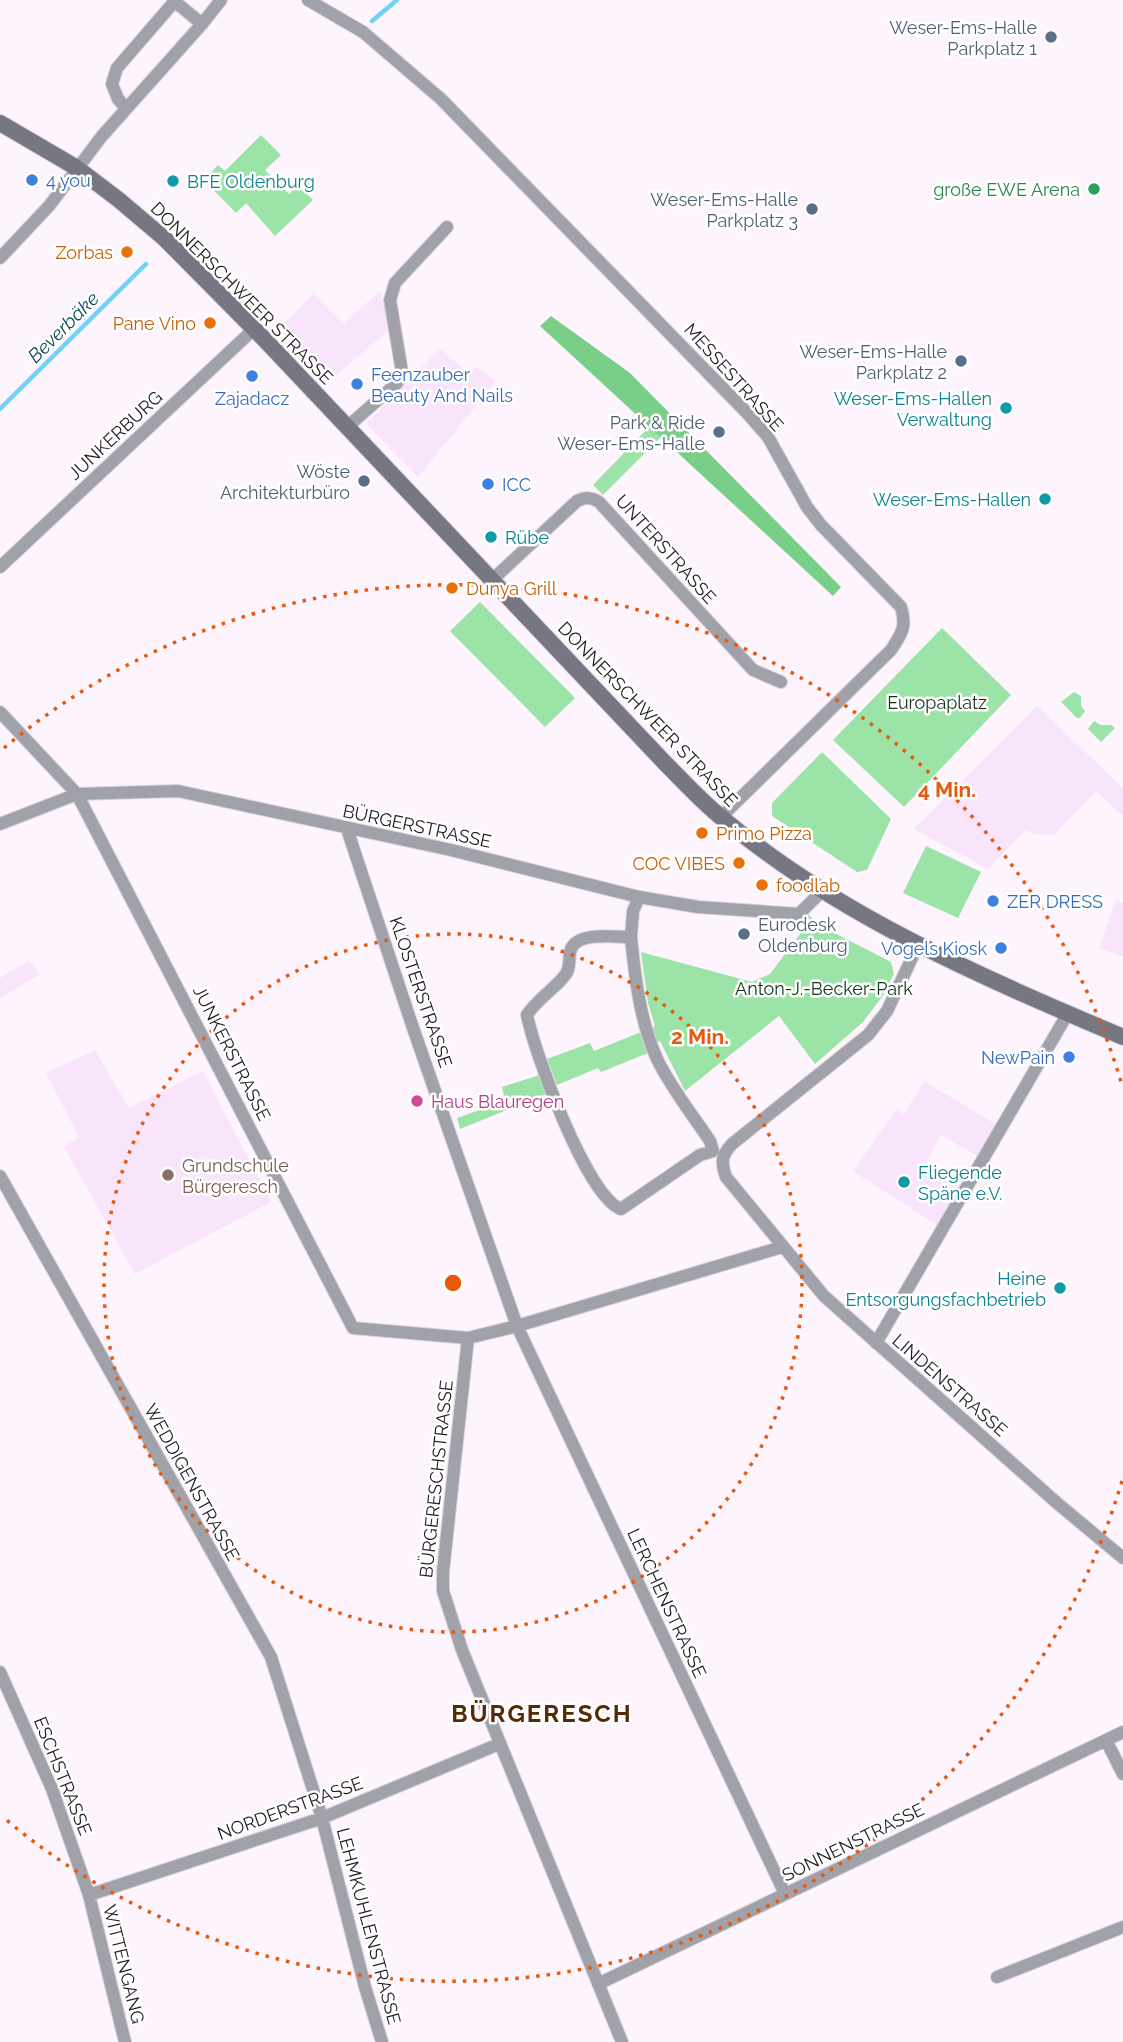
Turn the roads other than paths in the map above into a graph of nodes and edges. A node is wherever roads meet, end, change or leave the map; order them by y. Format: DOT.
graph roads {
  1 [pos="308,0"];
  2 [pos="173,1"];
  3 [pos="221,1"];
  4 [pos="202,24"];
  5 [pos="126,108"];
  6 [pos="0,123"];
  7 [pos="77,168"];
  8 [pos="447,227"];
  9 [pos="0,258"];
  10 [pos="254,329"];
  11 [pos="346,428"];
  12 [pos="0,567"];
  13 [pos="492,580"];
  14 [pos="781,682"];
  15 [pos="0,712"];
  16 [pos="77,794"];
  17 [pos="721,817"];
  18 [pos="0,824"];
  19 [pos="347,829"];
  20 [pos="822,891"];
  21 [pos="639,897"];
  22 [pos="631,937"];
  23 [pos="918,945"];
  24 [pos="1068,1013"];
  25 [pos="1123,1037"];
  26 [pos="717,1154"];
  27 [pos="0,1176"];
  28 [pos="782,1247"];
  29 [pos="517,1326"];
  30 [pos="468,1338"];
  31 [pos="876,1343"];
  32 [pos="1123,1558"];
  33 [pos="0,1672"];
  34 [pos="1123,1732"];
  35 [pos="1106,1740"];
  36 [pos="499,1744"];
  37 [pos="1123,1774"];
  38 [pos="322,1818"];
  39 [pos="785,1894"];
  40 [pos="89,1895"];
  41 [pos="1123,1927"];
  42 [pos="997,1977"];
  43 [pos="598,1984"];
  44 [pos="125,2042"];
  45 [pos="382,2042"];
  46 [pos="622,2042"];
  1 -- 17 [label="street, MESSESTRASSE"];
  2 -- 4 [label="street"];
  2 -- 5 [label="street"];
  3 -- 4 [label="street"];
  4 -- 5 [label="street"];
  5 -- 7 [label="street"];
  6 -- 7 [label="main road, DONNERSCHWEER STRASSE"];
  7 -- 9 [label="street"];
  7 -- 10 [label="main road, DONNERSCHWEER STRASSE"];
  8 -- 11 [label="street"];
  10 -- 11 [label="main road, DONNERSCHWEER STRASSE"];
  10 -- 12 [label="street, JUNKERBURG"];
  11 -- 13 [label="main road, DONNERSCHWEER STRASSE"];
  13 -- 14 [label="street, UNTERSTRASSE"];
  13 -- 17 [label="main road, DONNERSCHWEER STRASSE"];
  15 -- 16 [label="street, JUNKERSTRASSE"];
  16 -- 18 [label="street, BÜRGERSTRASSE"];
  16 -- 19 [label="street, BÜRGERSTRASSE"];
  16 -- 30 [label="street, JUNKERSTRASSE"];
  17 -- 20 [label="main road, DONNERSCHWEER STRASSE"];
  19 -- 21 [label="street, BÜRGERSTRASSE"];
  19 -- 29 [label="street, KLOSTERSTRASSE"];
  20 -- 21 [label="street, BÜRGERSTRASSE"];
  20 -- 23 [label="main road, DONNERSCHWEER STRASSE"];
  21 -- 22 [label="street, LINDENSTRASSE"];
  22 -- 26 [label="street, LINDENSTRASSE"];
  22 -- 26 [label="street"];
  23 -- 24 [label="main road, DONNERSCHWEER STRASSE"];
  23 -- 26 [label="street"];
  24 -- 25 [label="main road, DONNERSCHWEER STRASSE"];
  24 -- 31 [label="street"];
  26 -- 28 [label="street, LINDENSTRASSE"];
  27 -- 38 [label="street, WEDDIGENSTRASSE"];
  28 -- 29 [label="street"];
  28 -- 31 [label="street, LINDENSTRASSE"];
  29 -- 30 [label="street"];
  29 -- 39 [label="street, LERCHENSTRASSE"];
  30 -- 36 [label="street, BÜRGERESCHSTRASSE"];
  31 -- 32 [label="street, LINDENSTRASSE"];
  33 -- 40 [label="street, ESCHSTRASSE"];
  34 -- 35 [label="street, SONNENSTRASSE"];
  35 -- 37 [label="street"];
  35 -- 39 [label="street, SONNENSTRASSE"];
  36 -- 38 [label="street, NORDERSTRASSE"];
  36 -- 43 [label="street, BÜRGERESCHSTRASSE"];
  38 -- 40 [label="street, NORDERSTRASSE"];
  38 -- 45 [label="street, LEHMKUHLENSTRASSE"];
  39 -- 43 [label="street, SONNENSTRASSE"];
  40 -- 44 [label="street, WITTENGANG"];
  41 -- 42 [label="street"];
  43 -- 46 [label="street, BÜRGERESCHSTRASSE"];
}
